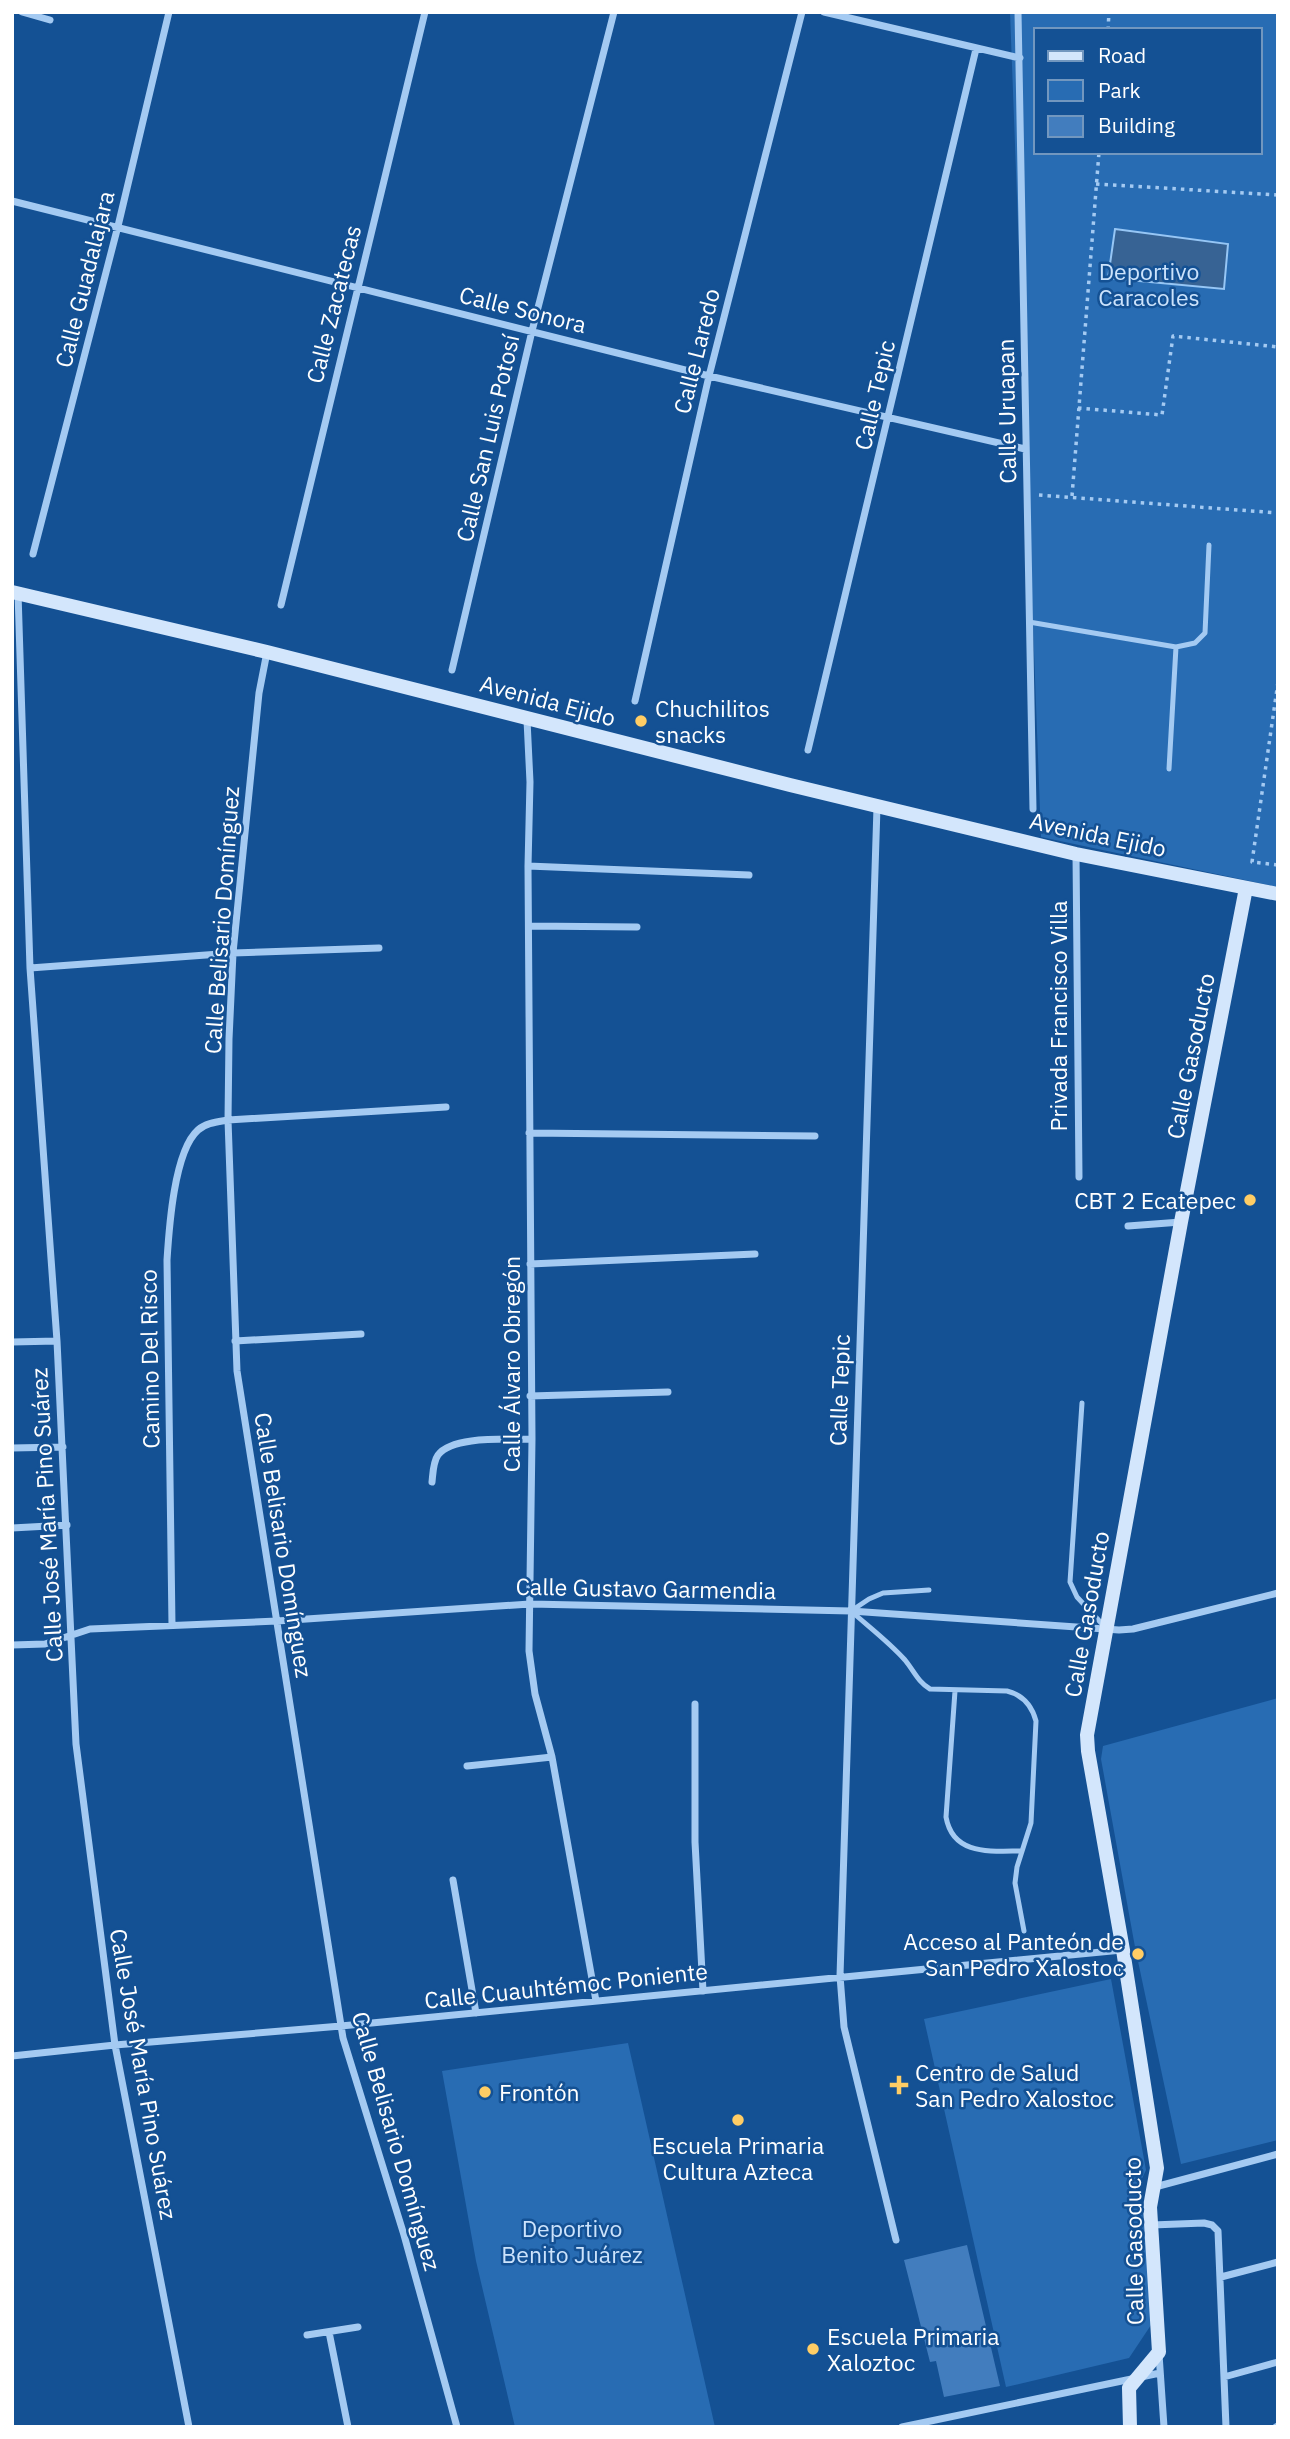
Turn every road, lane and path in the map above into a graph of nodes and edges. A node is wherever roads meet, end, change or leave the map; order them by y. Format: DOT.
graph roads {
  1 [pos="22,12"];
  2 [pos="169,12"];
  3 [pos="425,12"];
  4 [pos="614,12"];
  5 [pos="802,12"];
  6 [pos="824,12"];
  7 [pos="1018,12"];
  8 [pos="50,20"];
  9 [pos="976,49"];
  10 [pos="1020,58"];
  11 [pos="1099,154"];
  12 [pos="1096,184"];
  13 [pos="1278,195"];
  14 [pos="12,201"];
  15 [pos="118,226"];
  16 [pos="357,287"];
  17 [pos="532,331"];
  18 [pos="1278,346"];
  19 [pos="709,376"];
  20 [pos="1077,408"];
  21 [pos="889,417"];
  22 [pos="1025,449"];
  23 [pos="1027,494"];
  24 [pos="1072,496"];
  25 [pos="1278,513"];
  26 [pos="1209,545"];
  27 [pos="33,554"];
  28 [pos="15,593"];
  29 [pos="281,605"];
  30 [pos="1029,622"];
  31 [pos="1176,647"];
  32 [pos="267,652"];
  33 [pos="452,670"];
  34 [pos="1278,682"];
  35 [pos="635,701"];
  36 [pos="527,720"];
  37 [pos="808,750"];
  38 [pos="1169,769"];
  39 [pos="877,806"];
  40 [pos="1033,809"];
  41 [pos="1076,854"];
  42 [pos="1278,865"];
  43 [pos="528,866"];
  44 [pos="749,875"];
  45 [pos="1246,888"];
  46 [pos="1278,894"];
  47 [pos="528,926"];
  48 [pos="637,927"];
  49 [pos="379,948"];
  50 [pos="233,953"];
  51 [pos="30,968"];
  52 [pos="446,1107"];
  53 [pos="228,1120"];
  54 [pos="529,1133"];
  55 [pos="815,1136"];
  56 [pos="1079,1177"];
  57 [pos="1181,1222"];
  58 [pos="1128,1226"];
  59 [pos="755,1254"];
  60 [pos="530,1264"];
  61 [pos="361,1334"];
  62 [pos="57,1340"];
  63 [pos="235,1341"];
  64 [pos="12,1342"];
  65 [pos="668,1392"];
  66 [pos="530,1396"];
  67 [pos="1082,1403"];
  68 [pos="532,1439"];
  69 [pos="63,1447"];
  70 [pos="12,1448"];
  71 [pos="432,1482"];
  72 [pos="67,1525"];
  73 [pos="12,1528"];
  74 [pos="929,1590"];
  75 [pos="1278,1593"];
  76 [pos="530,1604"];
  77 [pos="851,1611"];
  78 [pos="277,1620"];
  79 [pos="172,1625"];
  80 [pos="1106,1628"];
  81 [pos="70,1635"];
  82 [pos="12,1645"];
  83 [pos="955,1691"];
  84 [pos="695,1704"];
  85 [pos="552,1757"];
  86 [pos="467,1766"];
  87 [pos="1022,1852"];
  88 [pos="453,1880"];
  89 [pos="1024,1931"];
  90 [pos="1123,1950"];
  91 [pos="840,1976"];
  92 [pos="703,1991"];
  93 [pos="596,2001"];
  94 [pos="476,2013"];
  95 [pos="341,2026"];
  96 [pos="115,2045"];
  97 [pos="12,2056"];
  98 [pos="1278,2154"];
  99 [pos="1155,2187"];
  100 [pos="1152,2225"];
  101 [pos="896,2240"];
  102 [pos="1278,2262"];
  103 [pos="1221,2277"];
  104 [pos="358,2327"];
  105 [pos="329,2332"];
  106 [pos="307,2335"];
  107 [pos="1159,2352"];
  108 [pos="1278,2362"];
  109 [pos="1160,2373"];
  110 [pos="1224,2376"];
  111 [pos="1136,2377"];
  112 [pos="189,2427"];
  113 [pos="348,2427"];
  114 [pos="457,2427"];
  115 [pos="902,2427"];
  116 [pos="1130,2427"];
  117 [pos="1164,2427"];
  118 [pos="1226,2427"];
  1 -- 8 [label="street"];
  2 -- 15 [label="street, Calle Guadalajara"];
  3 -- 16 [label="street, Calle Zacatecas"];
  4 -- 17 [label="street, Calle San Luis Potosí"];
  5 -- 19 [label="street, Calle Laredo"];
  6 -- 9 [label="street"];
  7 -- 10 [label="street, Calle Uruapan"];
  9 -- 10 [label="street"];
  9 -- 21 [label="street, Calle Tepic"];
  10 -- 22 [label="street, Calle Uruapan"];
  11 -- 12 [label="path"];
  12 -- 13 [label="path"];
  12 -- 20 [label="path"];
  14 -- 15 [label="street, Calle Sonora"];
  15 -- 16 [label="street, Calle Sonora"];
  15 -- 27 [label="street, Calle Guadalajara"];
  16 -- 17 [label="street, Calle Sonora"];
  16 -- 29 [label="street, Calle Zacatecas"];
  17 -- 19 [label="street, Calle Sonora"];
  17 -- 33 [label="street, Calle San Luis Potosí"];
  18 -- 20 [label="path"];
  19 -- 21 [label="street, Calle Sonora"];
  19 -- 35 [label="street, Calle Laredo"];
  20 -- 24 [label="path"];
  21 -- 22 [label="street, Calle Sonora"];
  21 -- 37 [label="street, Calle Tepic"];
  22 -- 23 [label="street, Calle Uruapan"];
  23 -- 24 [label="path"];
  23 -- 30 [label="street, Calle Uruapan"];
  24 -- 25 [label="path"];
  26 -- 31 [label="lane"];
  28 -- 32 [label="main road, Avenida Ejido"];
  28 -- 51 [label="street, Calle José María Pino Suárez"];
  30 -- 31 [label="lane"];
  30 -- 40 [label="street, Calle Uruapan"];
  31 -- 38 [label="lane"];
  32 -- 36 [label="main road, Avenida Ejido"];
  32 -- 50 [label="street, Calle Belisario Domínguez"];
  34 -- 42 [label="path"];
  36 -- 39 [label="main road, Avenida Ejido"];
  36 -- 43 [label="street, Calle Álvaro Obregón"];
  39 -- 41 [label="main road, Avenida Ejido"];
  39 -- 77 [label="street, Calle Tepic"];
  41 -- 45 [label="main road, Avenida Ejido"];
  41 -- 56 [label="street, Privada Francisco Villa"];
  43 -- 44 [label="street"];
  43 -- 47 [label="street, Calle Álvaro Obregón"];
  45 -- 46 [label="main road, Avenida Ejido"];
  45 -- 57 [label="main road, Calle Gasoducto"];
  47 -- 48 [label="street"];
  47 -- 54 [label="street, Calle Álvaro Obregón"];
  49 -- 50 [label="street"];
  50 -- 51 [label="street"];
  50 -- 53 [label="street, Calle Belisario Domínguez"];
  51 -- 62 [label="street, Calle José María Pino Suárez"];
  52 -- 53 [label="street"];
  53 -- 63 [label="street, Calle Belisario Domínguez"];
  53 -- 79 [label="street, Camino Del Risco"];
  54 -- 55 [label="street"];
  54 -- 60 [label="street, Calle Álvaro Obregón"];
  57 -- 58 [label="street"];
  57 -- 80 [label="main road, Calle Gasoducto"];
  59 -- 60 [label="street"];
  60 -- 66 [label="street, Calle Álvaro Obregón"];
  61 -- 63 [label="street"];
  62 -- 64 [label="street"];
  62 -- 69 [label="street, Calle José María Pino Suárez"];
  63 -- 78 [label="street, Calle Belisario Domínguez"];
  65 -- 66 [label="street"];
  66 -- 68 [label="street, Calle Álvaro Obregón"];
  67 -- 80 [label="lane"];
  68 -- 71 [label="street"];
  68 -- 76 [label="street, Calle Álvaro Obregón"];
  69 -- 70 [label="street"];
  69 -- 72 [label="street, Calle José María Pino Suárez"];
  72 -- 73 [label="street"];
  72 -- 81 [label="street, Calle José María Pino Suárez"];
  74 -- 77 [label="lane"];
  75 -- 80 [label="street, Calle Gustavo Garmendia"];
  76 -- 77 [label="street, Calle Gustavo Garmendia"];
  76 -- 78 [label="street, Calle Gustavo Garmendia"];
  76 -- 85 [label="street, Calle Álvaro Obregón"];
  77 -- 80 [label="street, Calle Gustavo Garmendia"];
  77 -- 83 [label="lane"];
  77 -- 91 [label="street, Calle Tepic"];
  78 -- 79 [label="street, Calle Gustavo Garmendia"];
  78 -- 95 [label="street, Calle Belisario Domínguez"];
  79 -- 81 [label="street, Calle Gustavo Garmendia"];
  80 -- 90 [label="main road, Calle Gasoducto"];
  81 -- 82 [label="street, Calle Gustavo Garmendia"];
  81 -- 96 [label="street, Calle José María Pino Suárez"];
  83 -- 87 [label="lane"];
  83 -- 87 [label="lane"];
  84 -- 92 [label="street"];
  85 -- 86 [label="street"];
  85 -- 93 [label="street, Calle Álvaro Obregón"];
  87 -- 89 [label="lane"];
  88 -- 94 [label="street"];
  90 -- 91 [label="street, Calle Cuauhtémoc Poniente"];
  90 -- 99 [label="main road, Calle Gasoducto"];
  91 -- 92 [label="street, Calle Cuauhtémoc Poniente"];
  91 -- 101 [label="street, Calle Tepic"];
  92 -- 93 [label="street, Calle Cuauhtémoc Poniente"];
  93 -- 94 [label="street, Calle Cuauhtémoc Poniente"];
  94 -- 95 [label="street, Calle Cuauhtémoc Poniente"];
  95 -- 96 [label="street, Calle Cuauhtémoc Poniente"];
  95 -- 114 [label="street, Calle Belisario Domínguez"];
  96 -- 97 [label="street, Calle Cuauhtémoc Poniente"];
  96 -- 112 [label="street, Calle José María Pino Suárez"];
  98 -- 99 [label="street"];
  99 -- 100 [label="main road, Calle Gasoducto"];
  100 -- 103 [label="street"];
  100 -- 107 [label="main road, Calle Gasoducto"];
  102 -- 103 [label="street"];
  103 -- 110 [label="street"];
  104 -- 105 [label="street"];
  105 -- 106 [label="street"];
  105 -- 113 [label="street"];
  107 -- 109 [label="street, Calle Gasoducto"];
  107 -- 111 [label="main road, Calle Gasoducto"];
  108 -- 110 [label="street"];
  109 -- 111 [label="street"];
  109 -- 117 [label="street, Calle Gasoducto"];
  110 -- 118 [label="street"];
  111 -- 115 [label="street"];
  111 -- 116 [label="main road"];
}
